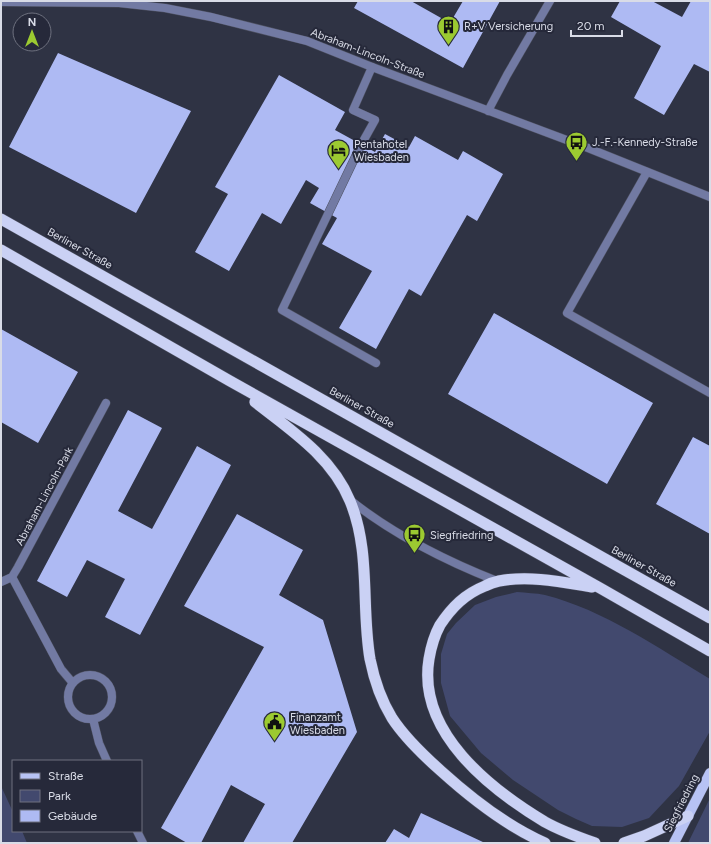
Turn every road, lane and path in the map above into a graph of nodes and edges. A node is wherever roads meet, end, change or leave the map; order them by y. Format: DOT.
graph roads {
  1 [pos="550,1"];
  2 [pos="1,2"];
  3 [pos="372,67"];
  4 [pos="488,111"];
  5 [pos="647,172"];
  6 [pos="710,197"];
  7 [pos="1,219"];
  8 [pos="1,250"];
  9 [pos="376,363"];
  10 [pos="230,382"];
  11 [pos="710,394"];
  12 [pos="106,403"];
  13 [pos="349,500"];
  14 [pos="12,577"];
  15 [pos="498,581"];
  16 [pos="1,582"];
  17 [pos="600,588"];
  18 [pos="710,618"];
  19 [pos="710,652"];
  20 [pos="72,682"];
  21 [pos="92,719"];
  22 [pos="107,760"];
  23 [pos="710,773"];
  24 [pos="688,816"];
  25 [pos="138,832"];
  26 [pos="143,843"];
  27 [pos="545,843"];
  28 [pos="595,843"];
  29 [pos="624,843"];
  30 [pos="674,843"];
  1 -- 4 [label="street"];
  2 -- 3 [label="street, Abraham-Lincoln-Straße"];
  3 -- 4 [label="street, Abraham-Lincoln-Straße"];
  3 -- 9 [label="street"];
  4 -- 5 [label="street, Abraham-Lincoln-Straße"];
  5 -- 6 [label="street, Abraham-Lincoln-Straße"];
  5 -- 11 [label="street"];
  7 -- 18 [label="highway, Berliner Straße"];
  8 -- 10 [label="highway"];
  10 -- 13 [label="highway"];
  10 -- 17 [label="highway"];
  12 -- 14 [label="street, Abraham-Lincoln-Park"];
  13 -- 15 [label="street"];
  13 -- 27 [label="highway"];
  14 -- 16 [label="street"];
  14 -- 20 [label="street"];
  15 -- 17 [label="highway"];
  15 -- 28 [label="highway"];
  17 -- 19 [label="highway"];
  20 -- 21 [label="street"];
  20 -- 21 [label="street"];
  21 -- 22 [label="street"];
  23 -- 24 [label="main road, Siegfriedring"];
  24 -- 29 [label="highway"];
  24 -- 30 [label="main road, Siegfriedring"];
  25 -- 26 [label="street"];
}
